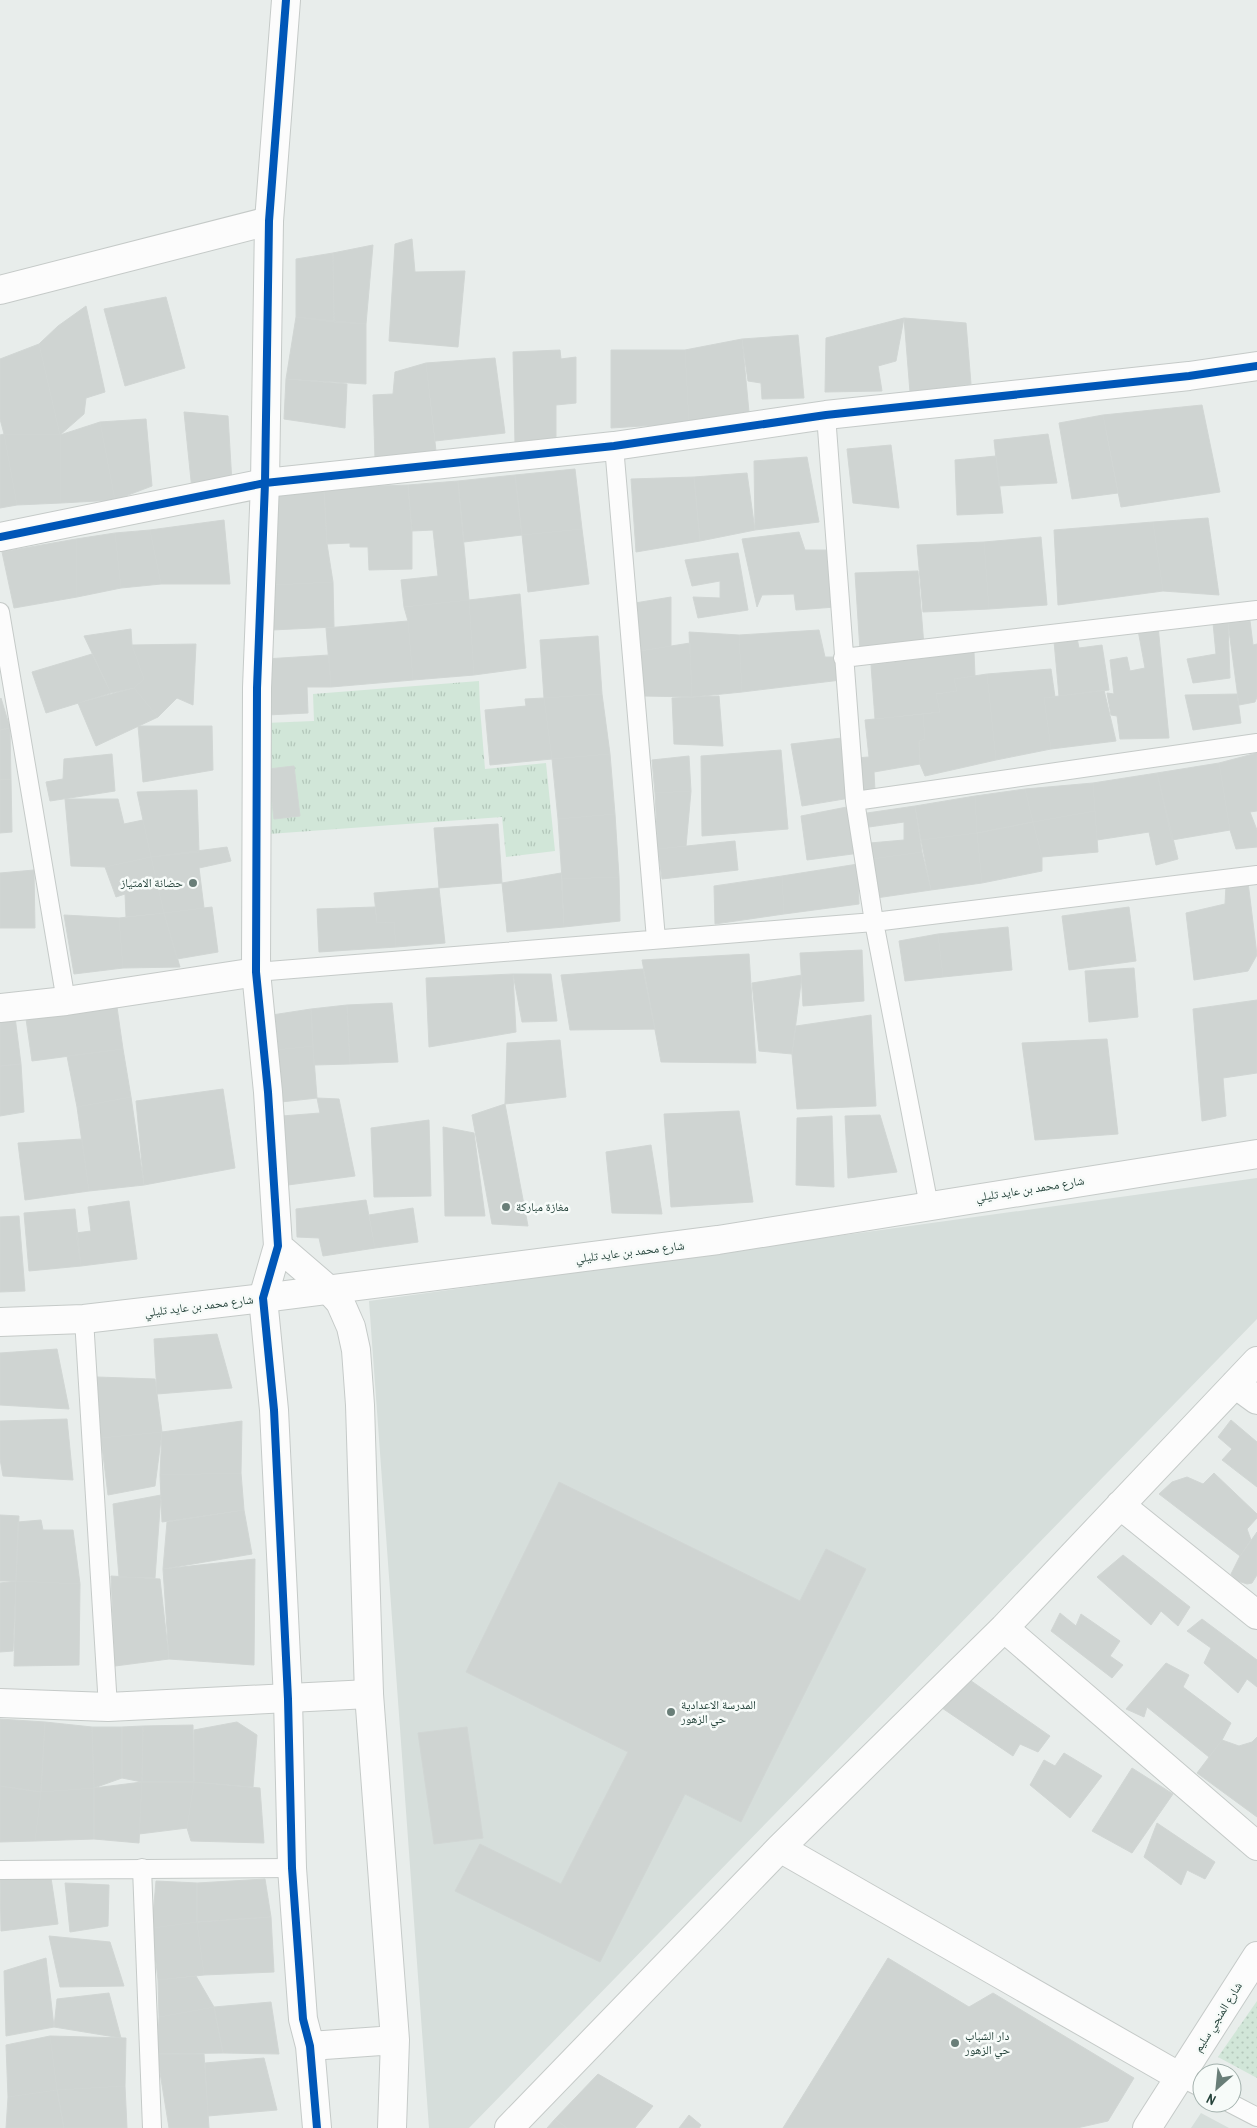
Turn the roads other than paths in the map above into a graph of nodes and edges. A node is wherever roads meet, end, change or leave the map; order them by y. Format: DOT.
graph roads {
  1 [pos="286,0"];
  2 [pos="269,221"];
  3 [pos="0,290"];
  4 [pos="1257,366"];
  5 [pos="826,415"];
  6 [pos="614,446"];
  7 [pos="265,483"];
  8 [pos="0,537"];
  9 [pos="1257,610"];
  10 [pos="0,612"];
  11 [pos="844,658"];
  12 [pos="1257,743"];
  13 [pos="855,802"];
  14 [pos="1257,876"];
  15 [pos="874,922"];
  16 [pos="656,939"];
  17 [pos="256,972"];
  18 [pos="66,1001"];
  19 [pos="0,1008"];
  20 [pos="1257,1154"];
  21 [pos="929,1206"];
  22 [pos="278,1246"];
  23 [pos="329,1290"];
  24 [pos="263,1298"];
  25 [pos="84,1319"];
  26 [pos="0,1322"];
  27 [pos="1257,1361"];
  28 [pos="1235,1384"];
  29 [pos="1257,1400"];
  30 [pos="1120,1505"];
  31 [pos="1257,1615"];
  32 [pos="1004,1628"];
  33 [pos="369,1694"];
  34 [pos="288,1700"];
  35 [pos="0,1703"];
  36 [pos="108,1707"];
  37 [pos="1257,1846"];
  38 [pos="780,1848"];
  39 [pos="142,1868"];
  40 [pos="292,1868"];
  41 [pos="0,1870"];
  42 [pos="1257,1956"];
  43 [pos="395,2040"];
  44 [pos="310,2046"];
  45 [pos="1191,2083"];
  46 [pos="1242,2109"];
  47 [pos="1257,2117"];
  48 [pos="152,2128"];
  49 [pos="317,2128"];
  50 [pos="392,2128"];
  51 [pos="509,2128"];
  52 [pos="1147,2128"];
  1 -- 2 [label="street"];
  2 -- 3 [label="street"];
  2 -- 7 [label="street"];
  4 -- 5 [label="street"];
  5 -- 6 [label="street"];
  5 -- 11 [label="lane"];
  6 -- 7 [label="street"];
  6 -- 16 [label="lane"];
  7 -- 8 [label="street"];
  7 -- 17 [label="street"];
  9 -- 11 [label="lane"];
  10 -- 18 [label="lane"];
  11 -- 13 [label="lane"];
  12 -- 13 [label="lane"];
  13 -- 15 [label="lane"];
  14 -- 15 [label="lane"];
  15 -- 16 [label="lane"];
  15 -- 21 [label="lane"];
  16 -- 17 [label="lane"];
  17 -- 18 [label="street"];
  17 -- 22 [label="street"];
  18 -- 19 [label="street"];
  20 -- 21 [label="street, شارع محمد بن عايد تليلي"];
  21 -- 23 [label="street, شارع محمد بن عايد تليلي"];
  22 -- 23 [label="street"];
  22 -- 24 [label="street"];
  23 -- 24 [label="street, شارع محمد بن عايد تليلي"];
  23 -- 33 [label="street"];
  24 -- 25 [label="street, شارع محمد بن عايد تليلي"];
  24 -- 34 [label="street"];
  25 -- 26 [label="street, شارع محمد بن عايد تليلي"];
  25 -- 36 [label="lane"];
  27 -- 28 [label="street"];
  28 -- 29 [label="street"];
  28 -- 30 [label="street"];
  30 -- 31 [label="street"];
  30 -- 32 [label="street"];
  32 -- 37 [label="street"];
  32 -- 38 [label="street"];
  33 -- 34 [label="street"];
  33 -- 43 [label="street"];
  34 -- 36 [label="street"];
  34 -- 40 [label="street"];
  35 -- 36 [label="street"];
  38 -- 45 [label="street"];
  38 -- 51 [label="street"];
  39 -- 40 [label="lane"];
  39 -- 41 [label="lane"];
  39 -- 48 [label="lane"];
  40 -- 44 [label="street"];
  42 -- 45 [label="street, شارع المنجي سليم"];
  43 -- 44 [label="street"];
  43 -- 50 [label="street"];
  44 -- 49 [label="street"];
  45 -- 52 [label="street, شارع المنجي سليم"];
  46 -- 47 [label="lane"];
}
